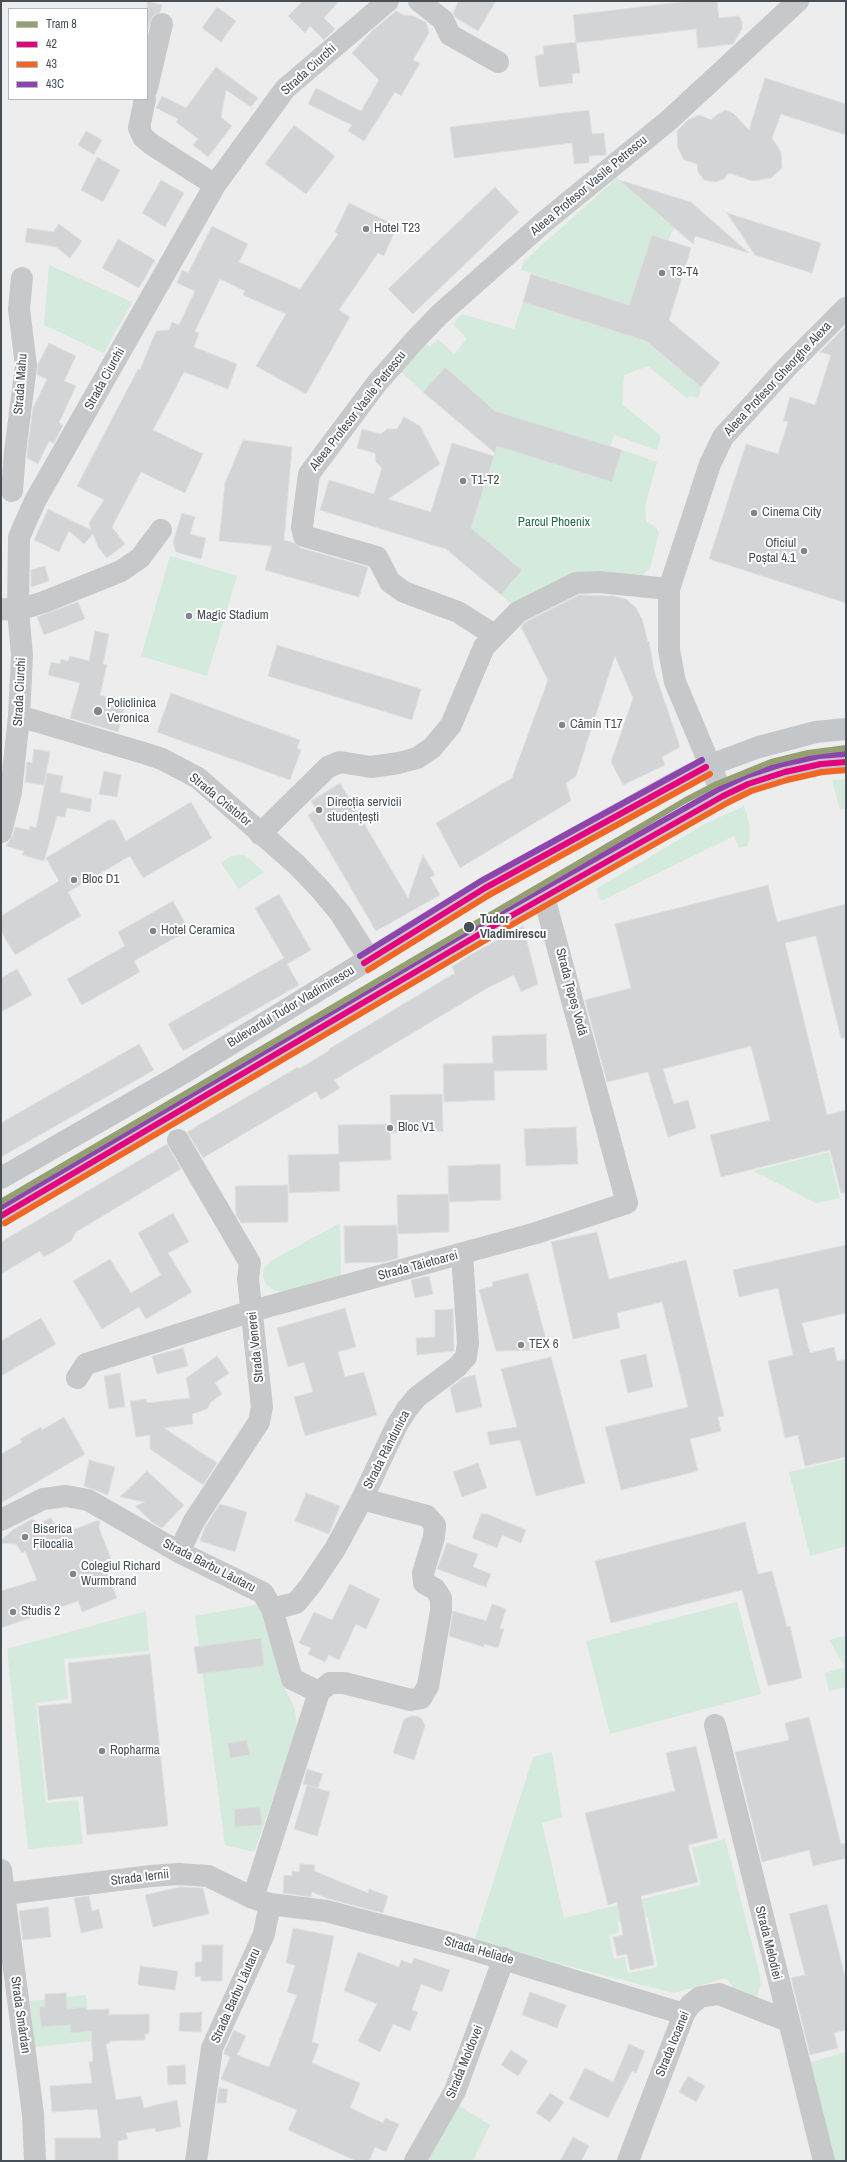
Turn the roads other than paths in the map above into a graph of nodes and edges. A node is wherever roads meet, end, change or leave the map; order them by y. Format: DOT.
graph roads {
  1 [pos="388,1"];
  2 [pos="419,1"];
  3 [pos="798,1"];
  4 [pos="162,24"];
  5 [pos="498,62"];
  6 [pos="148,84"];
  7 [pos="144,100"];
  8 [pos="215,185"];
  9 [pos="22,278"];
  10 [pos="846,308"];
  11 [pos="7,488"];
  12 [pos="36,501"];
  13 [pos="161,530"];
  14 [pos="669,589"];
  15 [pos="9,610"];
  16 [pos="494,635"];
  17 [pos="19,716"];
  18 [pos="846,729"];
  19 [pos="846,762"];
  20 [pos="710,765"];
  21 [pos="723,796"];
  22 [pos="1,832"];
  23 [pos="260,834"];
  24 [pos="544,897"];
  25 [pos="370,960"];
  26 [pos="590,1064"];
  27 [pos="178,1140"];
  28 [pos="1,1178"];
  29 [pos="1,1216"];
  30 [pos="462,1254"];
  31 [pos="252,1311"];
  32 [pos="77,1378"];
  33 [pos="362,1499"];
  34 [pos="1,1520"];
  35 [pos="179,1552"];
  36 [pos="272,1608"];
  37 [pos="319,1692"];
  38 [pos="715,1725"];
  39 [pos="1,1870"];
  40 [pos="4,1894"];
  41 [pos="261,1901"];
  42 [pos="504,1958"];
  43 [pos="684,2014"];
  44 [pos="788,2021"];
  45 [pos="35,2161"];
  46 [pos="196,2161"];
  47 [pos="415,2161"];
  48 [pos="628,2161"];
  49 [pos="824,2161"];
  1 -- 8 [label="street, Strada Ciurchi"];
  2 -- 5 [label="street"];
  3 -- 16 [label="street, Aleea Profesor Vasile Petrescu"];
  4 -- 6 [label="street"];
  7 -- 8 [label="street"];
  8 -- 12 [label="street, Strada Ciurchi"];
  9 -- 11 [label="street, Strada Mahu"];
  10 -- 14 [label="street, Aleea Profesor Gheorghe Alexa"];
  11 -- 12 [label="street"];
  12 -- 15 [label="street, Strada Ciurchi"];
  13 -- 15 [label="street"];
  14 -- 16 [label="street"];
  14 -- 20 [label="street, Aleea Profesor Gheorghe Alexa"];
  15 -- 17 [label="street, Strada Ciurchi"];
  16 -- 23 [label="street"];
  17 -- 22 [label="street, Strada Ciurchi"];
  17 -- 23 [label="street, Strada Cristofor"];
  18 -- 20 [label="main road, Bulevardul Tudor Vladimirescu"];
  19 -- 21 [label="main road"];
  20 -- 21 [label="street, Aleea Profesor Gheorghe Alexa"];
  20 -- 25 [label="main road, Bulevardul Tudor Vladimirescu"];
  21 -- 24 [label="main road"];
  23 -- 25 [label="street, Strada Cristofor"];
  24 -- 26 [label="street, Strada Țepeș Vodă"];
  24 -- 29 [label="main road"];
  25 -- 28 [label="main road, Bulevardul Tudor Vladimirescu"];
  26 -- 30 [label="street, Strada Tăietoarei"];
  27 -- 31 [label="street, Strada Venerei"];
  30 -- 31 [label="street, Strada Tăietoarei"];
  30 -- 33 [label="street, Strada Rândunica"];
  31 -- 32 [label="street, Strada Tăietoarei"];
  31 -- 35 [label="street, Strada Venerei"];
  33 -- 36 [label="street, Strada Rândunica"];
  33 -- 37 [label="street"];
  34 -- 35 [label="street, Strada Barbu Lăutaru"];
  35 -- 36 [label="street, Strada Barbu Lăutaru"];
  36 -- 37 [label="street, Strada Barbu Lăutaru"];
  37 -- 41 [label="street, Strada Barbu Lăutaru"];
  38 -- 44 [label="street, Strada Melodiei"];
  39 -- 40 [label="street, Strada Smârdan"];
  40 -- 41 [label="street, Strada Iernii"];
  40 -- 45 [label="street, Strada Smârdan"];
  41 -- 42 [label="street, Strada Heliade"];
  41 -- 46 [label="street, Strada Barbu Lăutaru"];
  42 -- 43 [label="street, Strada Heliade"];
  42 -- 47 [label="street, Strada Moldovei"];
  43 -- 44 [label="street, Strada Icoanei"];
  43 -- 48 [label="street, Strada Icoanei"];
  44 -- 49 [label="street, Strada Melodiei"];
}
